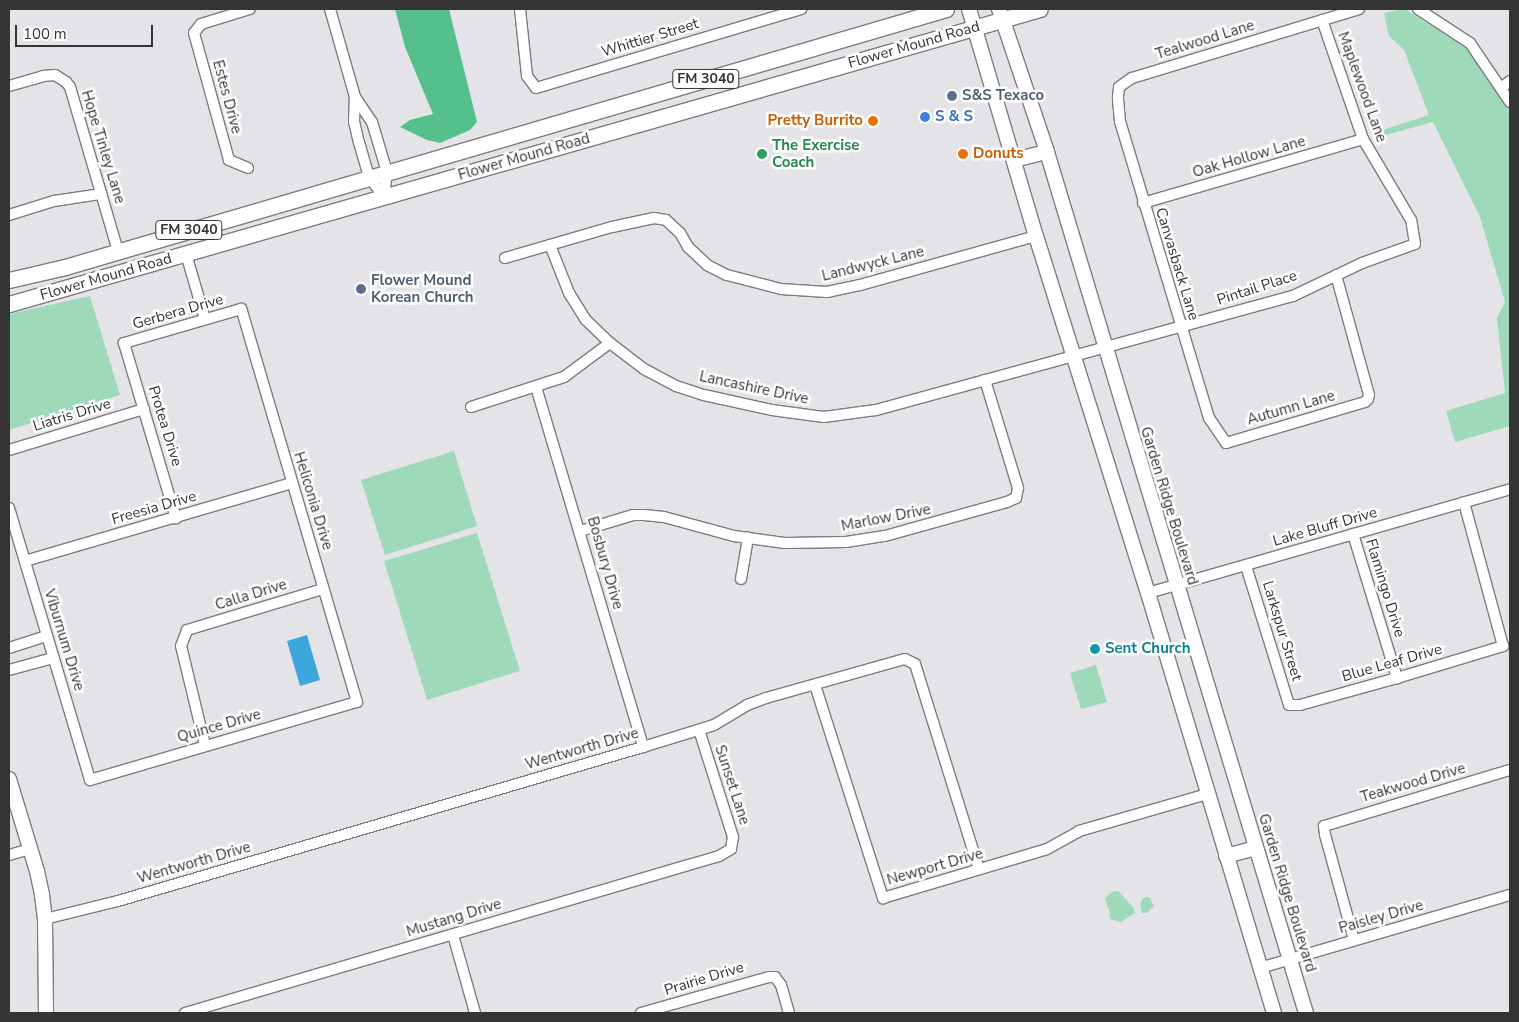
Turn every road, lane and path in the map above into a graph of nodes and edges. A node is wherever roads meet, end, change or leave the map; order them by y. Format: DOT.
graph roads {
  1 [pos="250,9"];
  2 [pos="330,9"];
  3 [pos="520,9"];
  4 [pos="800,9"];
  5 [pos="946,9"];
  6 [pos="969,9"];
  7 [pos="1040,9"];
  8 [pos="1359,9"];
  9 [pos="1418,9"];
  10 [pos="1000,14"];
  11 [pos="1322,20"];
  12 [pos="975,28"];
  13 [pos="1506,84"];
  14 [pos="9,86"];
  15 [pos="1119,87"];
  16 [pos="355,97"];
  17 [pos="1510,102"];
  18 [pos="1363,139"];
  19 [pos="1047,152"];
  20 [pos="1014,160"];
  21 [pos="248,168"];
  22 [pos="387,172"];
  23 [pos="369,177"];
  24 [pos="101,194"];
  25 [pos="384,197"];
  26 [pos="1144,203"];
  27 [pos="9,215"];
  28 [pos="1036,236"];
  29 [pos="1415,244"];
  30 [pos="550,245"];
  31 [pos="118,251"];
  32 [pos="186,254"];
  33 [pos="504,258"];
  34 [pos="1336,274"];
  35 [pos="9,280"];
  36 [pos="9,304"];
  37 [pos="241,309"];
  38 [pos="205,319"];
  39 [pos="1181,327"];
  40 [pos="124,343"];
  41 [pos="610,343"];
  42 [pos="1105,348"];
  43 [pos="1074,356"];
  44 [pos="985,380"];
  45 [pos="536,387"];
  46 [pos="472,407"];
  47 [pos="144,409"];
  48 [pos="1226,443"];
  49 [pos="9,450"];
  50 [pos="291,483"];
  51 [pos="1510,489"];
  52 [pos="1464,502"];
  53 [pos="9,508"];
  54 [pos="176,518"];
  55 [pos="580,531"];
  56 [pos="1353,534"];
  57 [pos="748,538"];
  58 [pos="25,561"];
  59 [pos="1246,566"];
  60 [pos="741,579"];
  61 [pos="1176,587"];
  62 [pos="323,589"];
  63 [pos="1148,593"];
  64 [pos="47,636"];
  65 [pos="9,648"];
  66 [pos="53,658"];
  67 [pos="9,670"];
  68 [pos="1397,678"];
  69 [pos="814,685"];
  70 [pos="357,702"];
  71 [pos="1289,705"];
  72 [pos="698,730"];
  73 [pos="205,745"];
  74 [pos="644,747"];
  75 [pos="1510,770"];
  76 [pos="9,779"];
  77 [pos="90,780"];
  78 [pos="1207,794"];
  79 [pos="1256,848"];
  80 [pos="30,849"];
  81 [pos="731,849"];
  82 [pos="9,855"];
  83 [pos="1226,856"];
  84 [pos="979,869"];
  85 [pos="1510,895"];
  86 [pos="45,918"];
  87 [pos="453,935"];
  88 [pos="1354,940"];
  89 [pos="1290,959"];
  90 [pos="1260,968"];
  91 [pos="46,1013"];
  92 [pos="185,1013"];
  93 [pos="475,1013"];
  94 [pos="641,1013"];
  95 [pos="789,1013"];
  96 [pos="1274,1013"];
  97 [pos="1306,1013"];
  1 -- 21 [label="street, Estes Drive"];
  2 -- 16 [label="street"];
  3 -- 4 [label="street, Whittier Street"];
  5 -- 22 [label="main road, Flower Mound Road / FM 3040"];
  6 -- 12 [label="main road"];
  7 -- 10 [label="main road, Flower Mound Road / FM 3040"];
  8 -- 11 [label="street, Tealwood Lane"];
  9 -- 13 [label="street"];
  10 -- 12 [label="main road, Flower Mound Road / FM 3040"];
  10 -- 19 [label="main road, Garden Ridge Boulevard"];
  11 -- 15 [label="street, Tealwood Lane"];
  11 -- 18 [label="street, Maplewood Lane"];
  12 -- 20 [label="main road"];
  12 -- 25 [label="main road, Flower Mound Road / FM 3040"];
  13 -- 17 [label="street"];
  14 -- 24 [label="street, Hope Tinley Lane"];
  15 -- 26 [label="street, Canvasback Lane"];
  16 -- 22 [label="street"];
  16 -- 23 [label="street"];
  18 -- 26 [label="street, Oak Hollow Lane"];
  18 -- 29 [label="street, Maplewood Lane"];
  19 -- 20 [label="main road"];
  19 -- 42 [label="main road, Garden Ridge Boulevard"];
  20 -- 28 [label="main road"];
  22 -- 23 [label="main road, Flower Mound Road / FM 3040"];
  22 -- 25 [label="street"];
  23 -- 25 [label="street"];
  23 -- 31 [label="main road, Flower Mound Road / FM 3040"];
  24 -- 27 [label="street"];
  24 -- 31 [label="street, Hope Tinley Lane"];
  25 -- 32 [label="main road, Flower Mound Road / FM 3040"];
  26 -- 39 [label="street, Canvasback Lane"];
  28 -- 30 [label="street, Landwyck Lane"];
  28 -- 43 [label="main road"];
  29 -- 34 [label="street, Pintail Place"];
  30 -- 33 [label="street, Landwyck Lane"];
  30 -- 41 [label="street, Lancashire Drive"];
  31 -- 35 [label="main road, Flower Mound Road / FM 3040"];
  32 -- 36 [label="main road, Flower Mound Road / FM 3040"];
  32 -- 38 [label="street"];
  34 -- 39 [label="street, Pintail Place"];
  34 -- 48 [label="street, Autumn Lane"];
  37 -- 38 [label="street, Gerbera Drive"];
  37 -- 50 [label="street, Heliconia Drive"];
  38 -- 40 [label="street, Gerbera Drive"];
  39 -- 42 [label="street, Pintail Place"];
  39 -- 48 [label="street, Canvasback Lane"];
  40 -- 47 [label="street, Protea Drive"];
  41 -- 44 [label="street, Lancashire Drive"];
  41 -- 45 [label="street"];
  42 -- 43 [label="street, Pintail Place"];
  42 -- 61 [label="main road, Garden Ridge Boulevard"];
  43 -- 44 [label="street, Lancashire Drive"];
  43 -- 63 [label="main road"];
  44 -- 57 [label="street, Marlow Drive"];
  45 -- 46 [label="street"];
  45 -- 55 [label="street, Bosbury Drive"];
  47 -- 49 [label="street, Liatris Drive"];
  47 -- 54 [label="street, Protea Drive"];
  50 -- 54 [label="street, Freesia Drive"];
  50 -- 62 [label="street, Heliconia Drive"];
  51 -- 52 [label="street, Lake Bluff Drive"];
  52 -- 56 [label="street, Lake Bluff Drive"];
  52 -- 68 [label="street, Blue Leaf Drive"];
  53 -- 58 [label="street, Viburnum Drive"];
  54 -- 58 [label="street, Freesia Drive"];
  55 -- 57 [label="street, Marlow Drive"];
  55 -- 74 [label="street, Bosbury Drive"];
  56 -- 59 [label="street, Lake Bluff Drive"];
  56 -- 68 [label="street, Flamingo Drive"];
  57 -- 60 [label="street"];
  58 -- 64 [label="street, Viburnum Drive"];
  59 -- 61 [label="street, Lake Bluff Drive"];
  59 -- 71 [label="street, Larkspur Street"];
  61 -- 63 [label="street, Lake Bluff Drive"];
  61 -- 79 [label="main road, Garden Ridge Boulevard"];
  62 -- 70 [label="street, Heliconia Drive"];
  62 -- 73 [label="street, Calla Drive"];
  63 -- 78 [label="main road"];
  64 -- 65 [label="street"];
  64 -- 66 [label="street, Viburnum Drive"];
  66 -- 67 [label="street"];
  66 -- 77 [label="street, Viburnum Drive"];
  68 -- 71 [label="street, Blue Leaf Drive"];
  69 -- 72 [label="street, Wentworth Drive"];
  69 -- 84 [label="street, Wentworth Drive"];
  69 -- 84 [label="street, Newport Drive"];
  70 -- 73 [label="street, Quince Drive"];
  72 -- 74 [label="street, Wentworth Drive"];
  72 -- 81 [label="street, Sunset Lane"];
  73 -- 77 [label="street, Quince Drive"];
  74 -- 86 [label="street, Wentworth Drive"];
  75 -- 88 [label="street, Teakwood Drive"];
  76 -- 80 [label="main road"];
  78 -- 83 [label="main road"];
  78 -- 84 [label="street, Newport Drive"];
  79 -- 83 [label="main road"];
  79 -- 89 [label="main road, Garden Ridge Boulevard"];
  80 -- 82 [label="street"];
  80 -- 86 [label="main road"];
  81 -- 87 [label="street, Mustang Drive"];
  83 -- 90 [label="main road"];
  85 -- 88 [label="street, Paisley Drive"];
  86 -- 91 [label="main road"];
  87 -- 92 [label="street, Mustang Drive"];
  87 -- 93 [label="street"];
  88 -- 89 [label="street, Paisley Drive"];
  89 -- 90 [label="street, Paisley Drive"];
  89 -- 97 [label="main road, Garden Ridge Boulevard"];
  90 -- 96 [label="main road"];
  94 -- 95 [label="street, Prairie Drive"];
}
